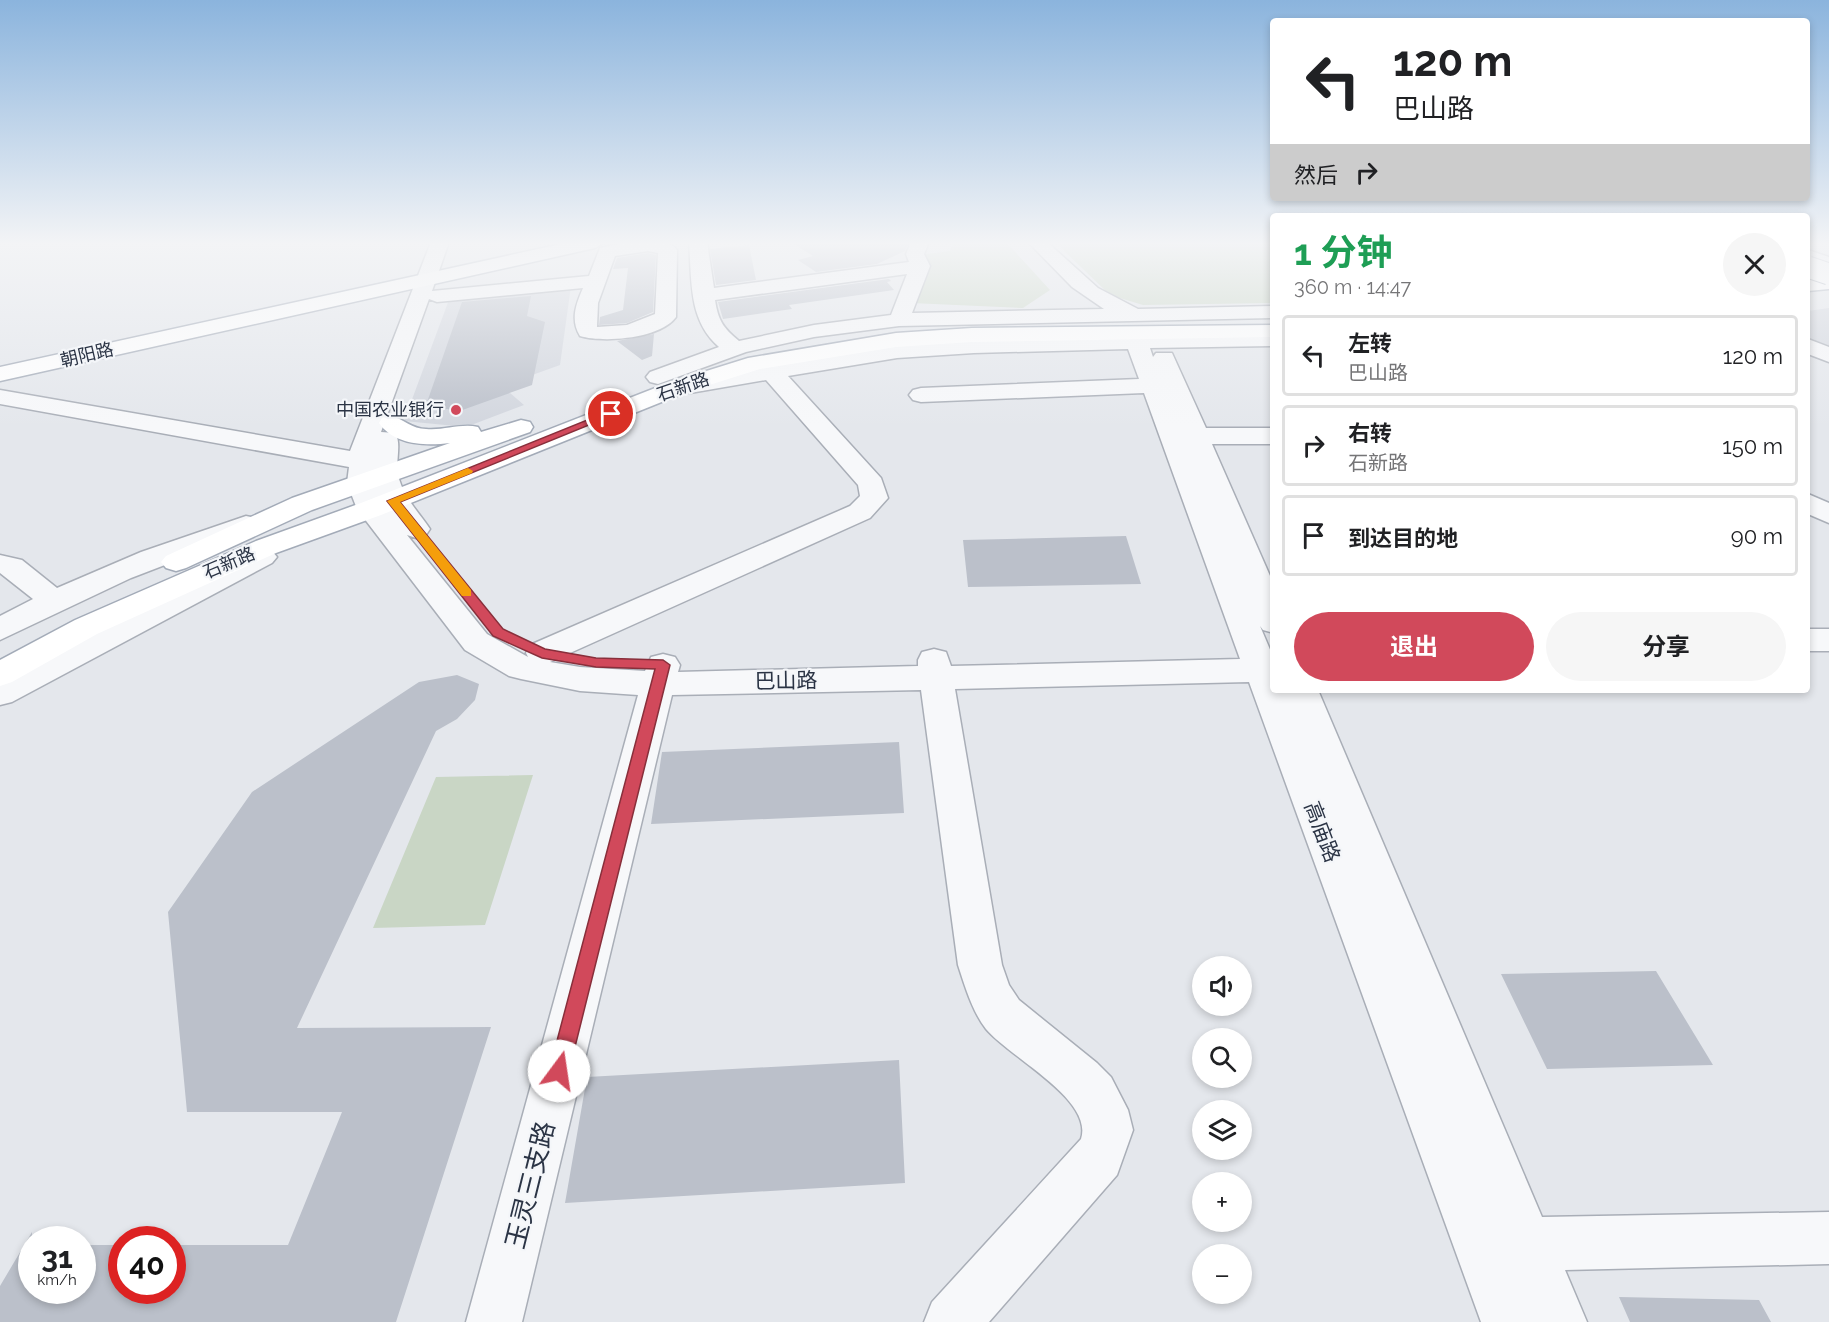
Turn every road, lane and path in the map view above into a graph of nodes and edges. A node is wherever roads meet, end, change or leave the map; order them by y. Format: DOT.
graph roads {
  1 [pos="304,304"];
  2 [pos="317,304"];
  3 [pos="425,304"];
  4 [pos="429,304"];
  5 [pos="589,304"];
  6 [pos="665,304"];
  7 [pos="706,304"];
  8 [pos="905,304"];
  9 [pos="1057,304"];
  10 [pos="1109,304"];
  11 [pos="1270,312"];
  12 [pos="1164,314"];
  13 [pos="1021,316"];
  14 [pos="899,320"];
  15 [pos="1270,320"];
  16 [pos="1270,330"];
  17 [pos="1270,339"];
  18 [pos="1146,342"];
  19 [pos="1810,347"];
  20 [pos="735,349"];
  21 [pos="1829,355"];
  22 [pos="0,365"];
  23 [pos="771,370"];
  24 [pos="0,374"];
  25 [pos="667,383"];
  26 [pos="1152,386"];
  27 [pos="921,395"];
  28 [pos="0,398"];
  29 [pos="553,415"];
  30 [pos="391,423"];
  31 [pos="1184,436"];
  32 [pos="1270,436"];
  33 [pos="374,486"];
  34 [pos="1810,503"];
  35 [pos="302,504"];
  36 [pos="1829,515"];
  37 [pos="324,526"];
  38 [pos="0,564"];
  39 [pos="53,600"];
  40 [pos="0,629"];
  41 [pos="1810,640"];
  42 [pos="1829,640"];
  43 [pos="0,651"];
  44 [pos="542,653"];
  45 [pos="1267,654"];
  46 [pos="1810,657"];
  47 [pos="1829,657"];
  48 [pos="935,668"];
  49 [pos="0,674"];
  50 [pos="660,674"];
  51 [pos="0,693"];
  52 [pos="1281,693"];
  53 [pos="1302,693"];
  54 [pos="1829,1238"];
  55 [pos="1527,1244"];
  56 [pos="494,1322"];
  57 [pos="952,1322"];
  58 [pos="1509,1322"];
  59 [pos="1559,1322"];
  1 -- 22 [label="main road, 朝阳路"];
  2 -- 24 [label="main road, 朝阳路"];
  3 -- 33 [label="street"];
  4 -- 30 [label="street"];
  5 -- 6 [label="street"];
  7 -- 20 [label="street"];
  8 -- 14 [label="street"];
  9 -- 13 [label="street"];
  10 -- 12 [label="street"];
  11 -- 12 [label="street"];
  12 -- 13 [label="street"];
  13 -- 14 [label="street"];
  14 -- 20 [label="street"];
  15 -- 25 [label="main road, 石新路"];
  16 -- 25 [label="main road, 石新路"];
  17 -- 18 [label="street"];
  18 -- 23 [label="street"];
  18 -- 26 [label="street, 高庙路"];
  18 -- 31 [label="street, 高庙路"];
  19 -- 21 [label="street"];
  20 -- 25 [label="street"];
  23 -- 25 [label="street"];
  23 -- 44 [label="street"];
  25 -- 29 [label="main road, 石新路"];
  25 -- 33 [label="main road, 石新路"];
  26 -- 27 [label="street"];
  26 -- 31 [label="street, 高庙路"];
  28 -- 33 [label="street"];
  29 -- 30 [label="main road"];
  29 -- 33 [label="main road, 石新路"];
  30 -- 33 [label="street"];
  31 -- 32 [label="street"];
  31 -- 45 [label="street, 高庙路"];
  33 -- 35 [label="main road, 石新路"];
  33 -- 37 [label="main road, 石新路"];
  33 -- 44 [label="street, 巴山路"];
  33 -- 50 [label="street, 巴山路"];
  34 -- 36 [label="street"];
  35 -- 39 [label="street"];
  35 -- 43 [label="main road, 石新路"];
  37 -- 49 [label="main road, 石新路"];
  37 -- 51 [label="street"];
  38 -- 39 [label="street"];
  39 -- 40 [label="street"];
  41 -- 42 [label="street"];
  44 -- 50 [label="street, 巴山路"];
  45 -- 48 [label="street, 巴山路"];
  46 -- 47 [label="street"];
  48 -- 50 [label="street, 巴山路"];
  48 -- 57 [label="street"];
  50 -- 56 [label="street, 玉灵三支路"];
  52 -- 58 [label="street, 高庙路"];
  53 -- 55 [label="street, 高庙路"];
  54 -- 55 [label="street"];
  55 -- 59 [label="street, 高庙路"];
}
